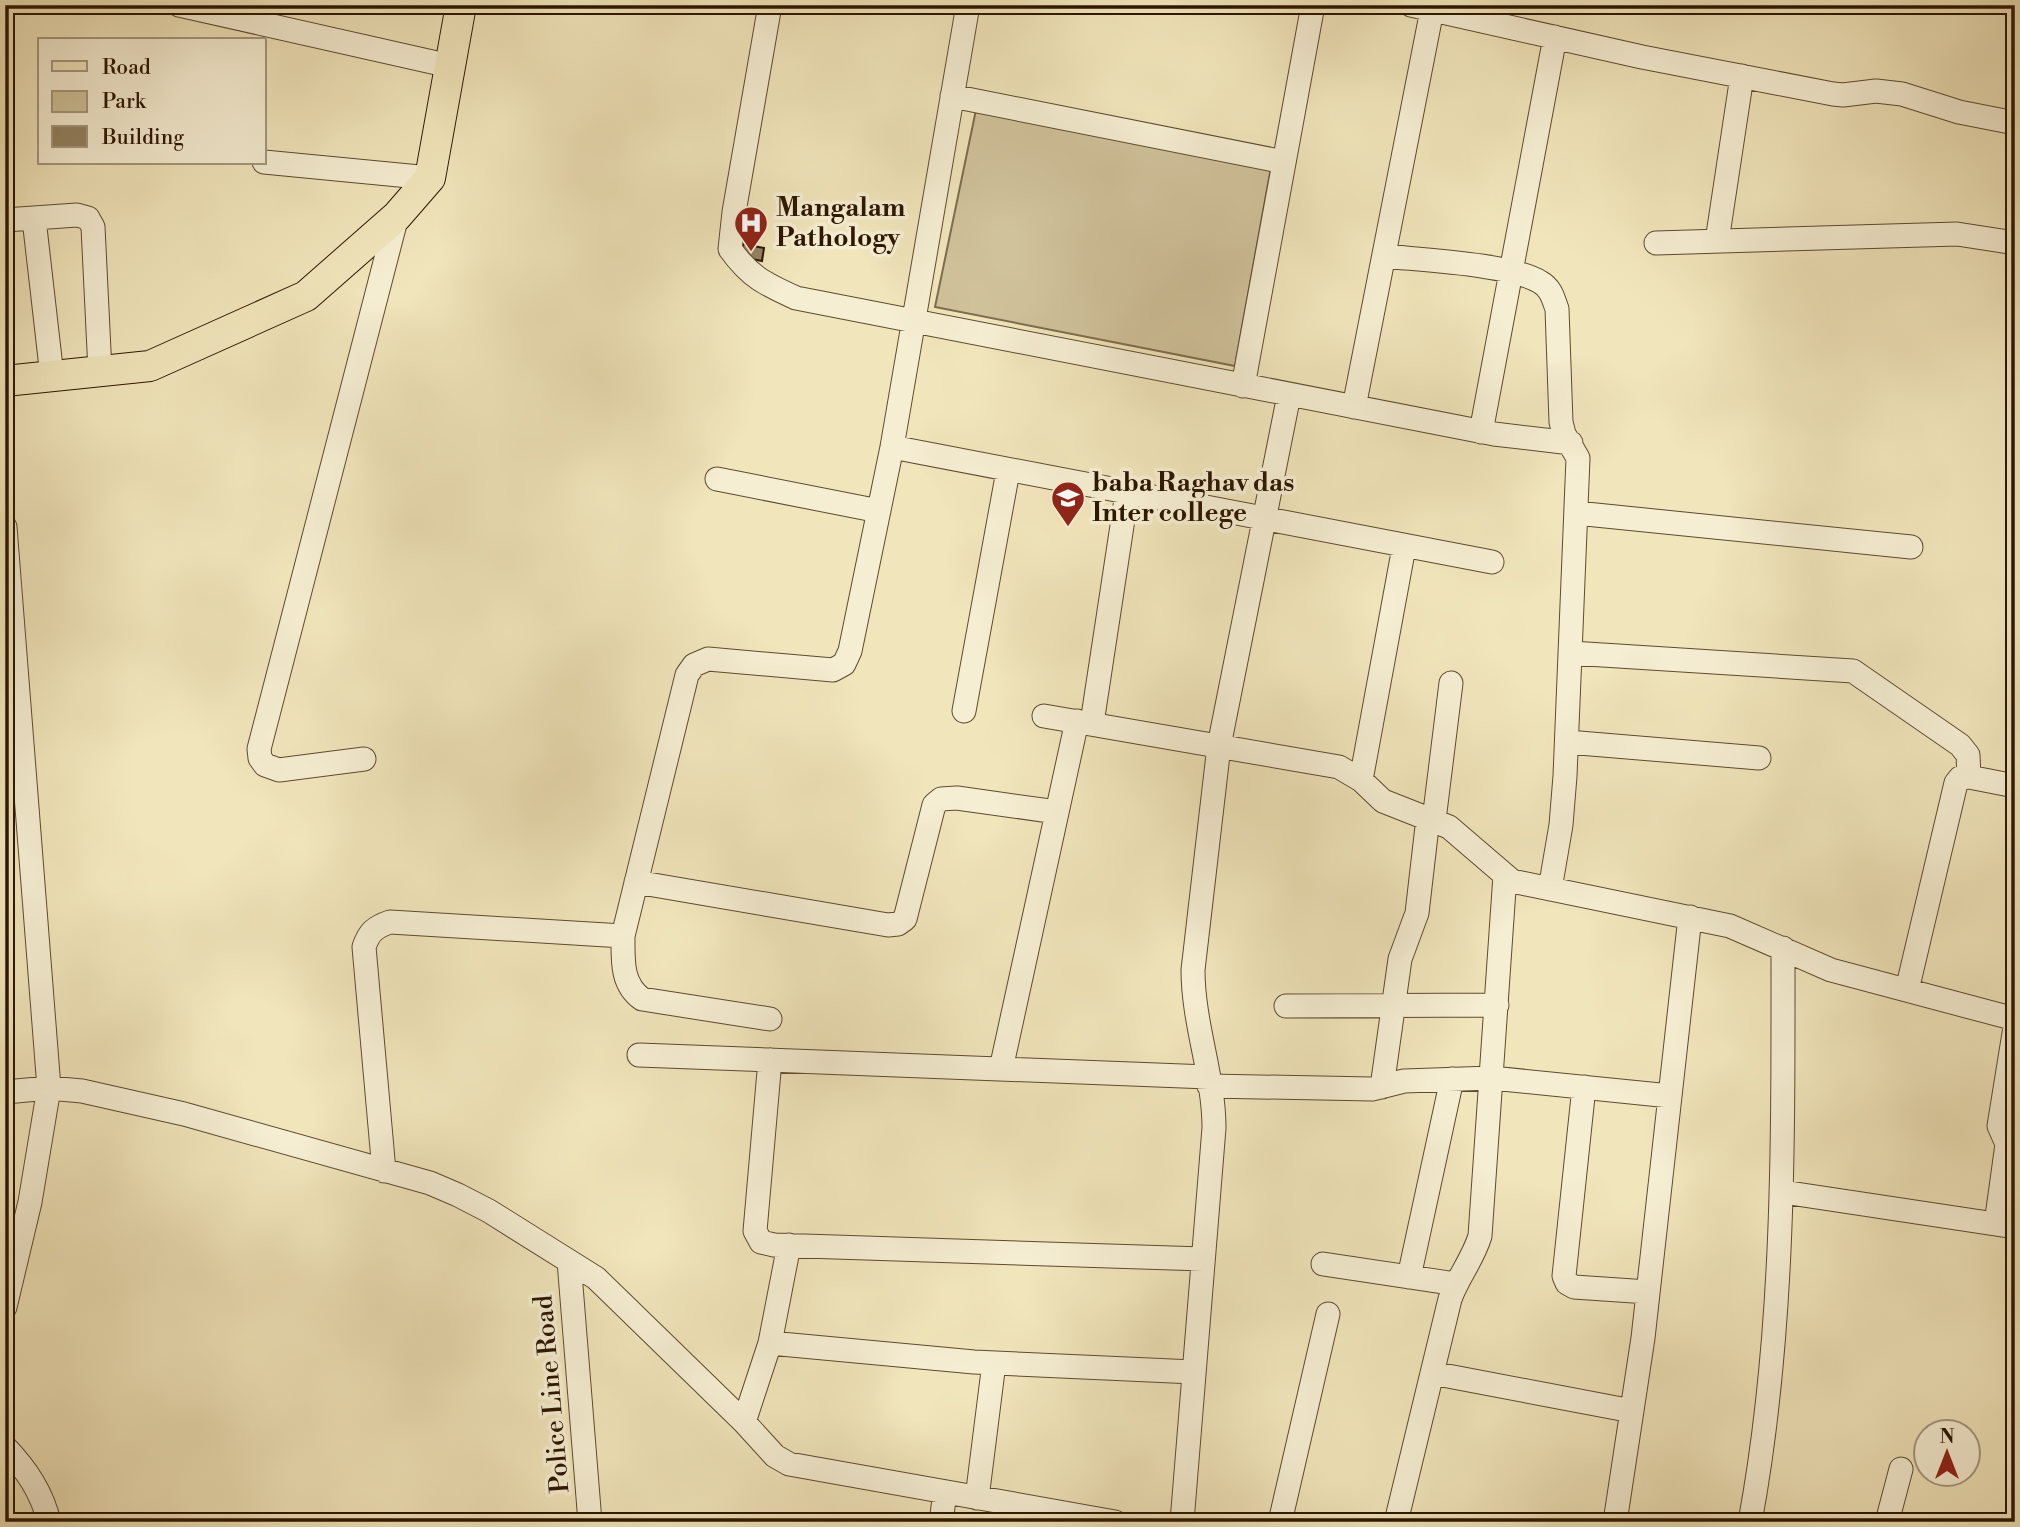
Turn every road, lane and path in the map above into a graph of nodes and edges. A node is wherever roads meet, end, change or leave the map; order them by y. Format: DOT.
graph roads {
  1 [pos="179,5"];
  2 [pos="461,5"];
  3 [pos="770,5"];
  4 [pos="968,5"];
  5 [pos="1312,5"];
  6 [pos="1422,8"];
  7 [pos="1555,37"];
  8 [pos="450,66"];
  9 [pos="1742,76"];
  10 [pos="952,96"];
  11 [pos="2015,123"];
  12 [pos="266,162"];
  13 [pos="1284,162"];
  14 [pos="430,178"];
  15 [pos="397,216"];
  16 [pos="34,219"];
  17 [pos="5,220"];
  18 [pos="1717,241"];
  19 [pos="1656,243"];
  20 [pos="2015,243"];
  21 [pos="1384,256"];
  22 [pos="1511,271"];
  23 [pos="915,320"];
  24 [pos="100,371"];
  25 [pos="52,376"];
  26 [pos="5,381"];
  27 [pos="1243,386"];
  28 [pos="1289,395"];
  29 [pos="1354,407"];
  30 [pos="1480,432"];
  31 [pos="1571,443"];
  32 [pos="892,447"];
  33 [pos="1008,471"];
  34 [pos="717,479"];
  35 [pos="1127,493"];
  36 [pos="879,511"];
  37 [pos="1576,513"];
  38 [pos="1265,520"];
  39 [pos="5,527"];
  40 [pos="1404,547"];
  41 [pos="1912,547"];
  42 [pos="1492,562"];
  43 [pos="1571,653"];
  44 [pos="1451,683"];
  45 [pos="964,711"];
  46 [pos="1044,716"];
  47 [pos="1084,722"];
  48 [pos="1567,742"];
  49 [pos="1219,746"];
  50 [pos="1759,758"];
  51 [pos="364,759"];
  52 [pos="1969,777"];
  53 [pos="1361,780"];
  54 [pos="2015,786"];
  55 [pos="1057,812"];
  56 [pos="1431,819"];
  57 [pos="1505,875"];
  58 [pos="636,882"];
  59 [pos="1550,889"];
  60 [pos="1689,918"];
  61 [pos="623,936"];
  62 [pos="1783,948"];
  63 [pos="1907,990"];
  64 [pos="1497,1005"];
  65 [pos="1286,1006"];
  66 [pos="1392,1006"];
  67 [pos="770,1019"];
  68 [pos="2015,1019"];
  69 [pos="2015,1027"];
  70 [pos="639,1055"];
  71 [pos="770,1060"];
  72 [pos="1001,1069"];
  73 [pos="1492,1078"];
  74 [pos="1452,1079"];
  75 [pos="1208,1081"];
  76 [pos="1382,1087"];
  77 [pos="1584,1087"];
  78 [pos="49,1088"];
  79 [pos="5,1092"];
  80 [pos="1671,1096"];
  81 [pos="384,1171"];
  82 [pos="1783,1192"];
  83 [pos="2006,1225"];
  84 [pos="789,1245"];
  85 [pos="1203,1259"];
  86 [pos="569,1261"];
  87 [pos="1323,1264"];
  88 [pos="1409,1277"];
  89 [pos="1456,1284"];
  90 [pos="1648,1293"];
  91 [pos="5,1307"];
  92 [pos="1328,1314"];
  93 [pos="770,1343"];
  94 [pos="994,1363"];
  95 [pos="1194,1372"];
  96 [pos="1432,1373"];
  97 [pos="1632,1411"];
  98 [pos="744,1422"];
  99 [pos="5,1447"];
  100 [pos="1900,1469"];
  101 [pos="945,1492"];
  102 [pos="977,1498"];
  103 [pos="49,1522"];
  104 [pos="590,1522"];
  105 [pos="941,1522"];
  106 [pos="1115,1522"];
  107 [pos="1182,1522"];
  108 [pos="1280,1522"];
  109 [pos="1396,1522"];
  110 [pos="1615,1522"];
  111 [pos="1750,1522"];
  112 [pos="1888,1522"];
  1 -- 8 [label="street"];
  2 -- 8 [label="main road"];
  3 -- 23 [label="street"];
  4 -- 10 [label="street"];
  5 -- 13 [label="street"];
  6 -- 7 [label="street"];
  6 -- 21 [label="street"];
  7 -- 9 [label="street"];
  7 -- 22 [label="street"];
  8 -- 14 [label="main road"];
  9 -- 11 [label="street"];
  9 -- 18 [label="street"];
  10 -- 13 [label="street"];
  10 -- 23 [label="street"];
  12 -- 14 [label="street"];
  13 -- 27 [label="street"];
  14 -- 15 [label="main road"];
  15 -- 24 [label="main road"];
  15 -- 51 [label="street"];
  16 -- 17 [label="street"];
  16 -- 24 [label="street"];
  16 -- 25 [label="street"];
  18 -- 19 [label="street"];
  18 -- 20 [label="street"];
  21 -- 22 [label="street"];
  21 -- 29 [label="street"];
  22 -- 30 [label="street"];
  22 -- 31 [label="street"];
  23 -- 27 [label="street"];
  23 -- 32 [label="street"];
  24 -- 25 [label="main road"];
  25 -- 26 [label="main road"];
  27 -- 28 [label="street"];
  28 -- 29 [label="street"];
  28 -- 38 [label="street"];
  29 -- 30 [label="street"];
  30 -- 31 [label="street"];
  31 -- 37 [label="street"];
  32 -- 33 [label="street"];
  32 -- 36 [label="street"];
  33 -- 35 [label="street"];
  33 -- 45 [label="street"];
  34 -- 36 [label="street"];
  35 -- 38 [label="street"];
  35 -- 47 [label="street"];
  36 -- 58 [label="street"];
  37 -- 41 [label="street"];
  37 -- 43 [label="street"];
  38 -- 40 [label="street"];
  38 -- 49 [label="street"];
  39 -- 78 [label="street"];
  40 -- 42 [label="street"];
  40 -- 53 [label="street"];
  43 -- 48 [label="street"];
  43 -- 52 [label="street"];
  44 -- 56 [label="street"];
  46 -- 47 [label="street"];
  47 -- 49 [label="street"];
  47 -- 55 [label="street"];
  48 -- 50 [label="street"];
  48 -- 59 [label="street"];
  49 -- 53 [label="street"];
  49 -- 75 [label="street"];
  52 -- 54 [label="street"];
  52 -- 63 [label="street"];
  53 -- 56 [label="street"];
  55 -- 58 [label="street"];
  55 -- 72 [label="street"];
  56 -- 57 [label="street"];
  56 -- 66 [label="street"];
  57 -- 59 [label="street"];
  57 -- 64 [label="street"];
  58 -- 61 [label="street"];
  59 -- 60 [label="street"];
  60 -- 62 [label="street"];
  60 -- 80 [label="street"];
  61 -- 67 [label="street"];
  61 -- 81 [label="street"];
  62 -- 63 [label="street"];
  62 -- 82 [label="street"];
  63 -- 68 [label="street"];
  64 -- 66 [label="street"];
  64 -- 73 [label="street"];
  65 -- 66 [label="street"];
  66 -- 76 [label="street"];
  69 -- 83 [label="street"];
  70 -- 71 [label="street"];
  71 -- 72 [label="street"];
  71 -- 84 [label="street"];
  72 -- 75 [label="street"];
  73 -- 74 [label="street"];
  73 -- 77 [label="street"];
  73 -- 89 [label="street"];
  74 -- 76 [label="street"];
  74 -- 88 [label="street"];
  75 -- 76 [label="street"];
  75 -- 85 [label="street"];
  77 -- 80 [label="street"];
  77 -- 90 [label="street"];
  78 -- 79 [label="street"];
  78 -- 81 [label="street"];
  78 -- 91 [label="street"];
  80 -- 90 [label="street"];
  81 -- 86 [label="street"];
  82 -- 83 [label="street"];
  82 -- 111 [label="street"];
  84 -- 85 [label="street"];
  84 -- 93 [label="street"];
  85 -- 95 [label="street"];
  86 -- 98 [label="street"];
  86 -- 104 [label="street, Police Line Road"];
  87 -- 88 [label="street"];
  88 -- 89 [label="street"];
  89 -- 96 [label="street"];
  90 -- 97 [label="street"];
  92 -- 108 [label="street"];
  93 -- 94 [label="street"];
  93 -- 98 [label="street"];
  94 -- 95 [label="street"];
  94 -- 102 [label="street"];
  95 -- 107 [label="street"];
  96 -- 97 [label="street"];
  96 -- 109 [label="street"];
  97 -- 110 [label="street"];
  98 -- 101 [label="street"];
  99 -- 103 [label="street"];
  100 -- 112 [label="street"];
  101 -- 102 [label="street"];
  101 -- 105 [label="street"];
  102 -- 106 [label="street"];
}
